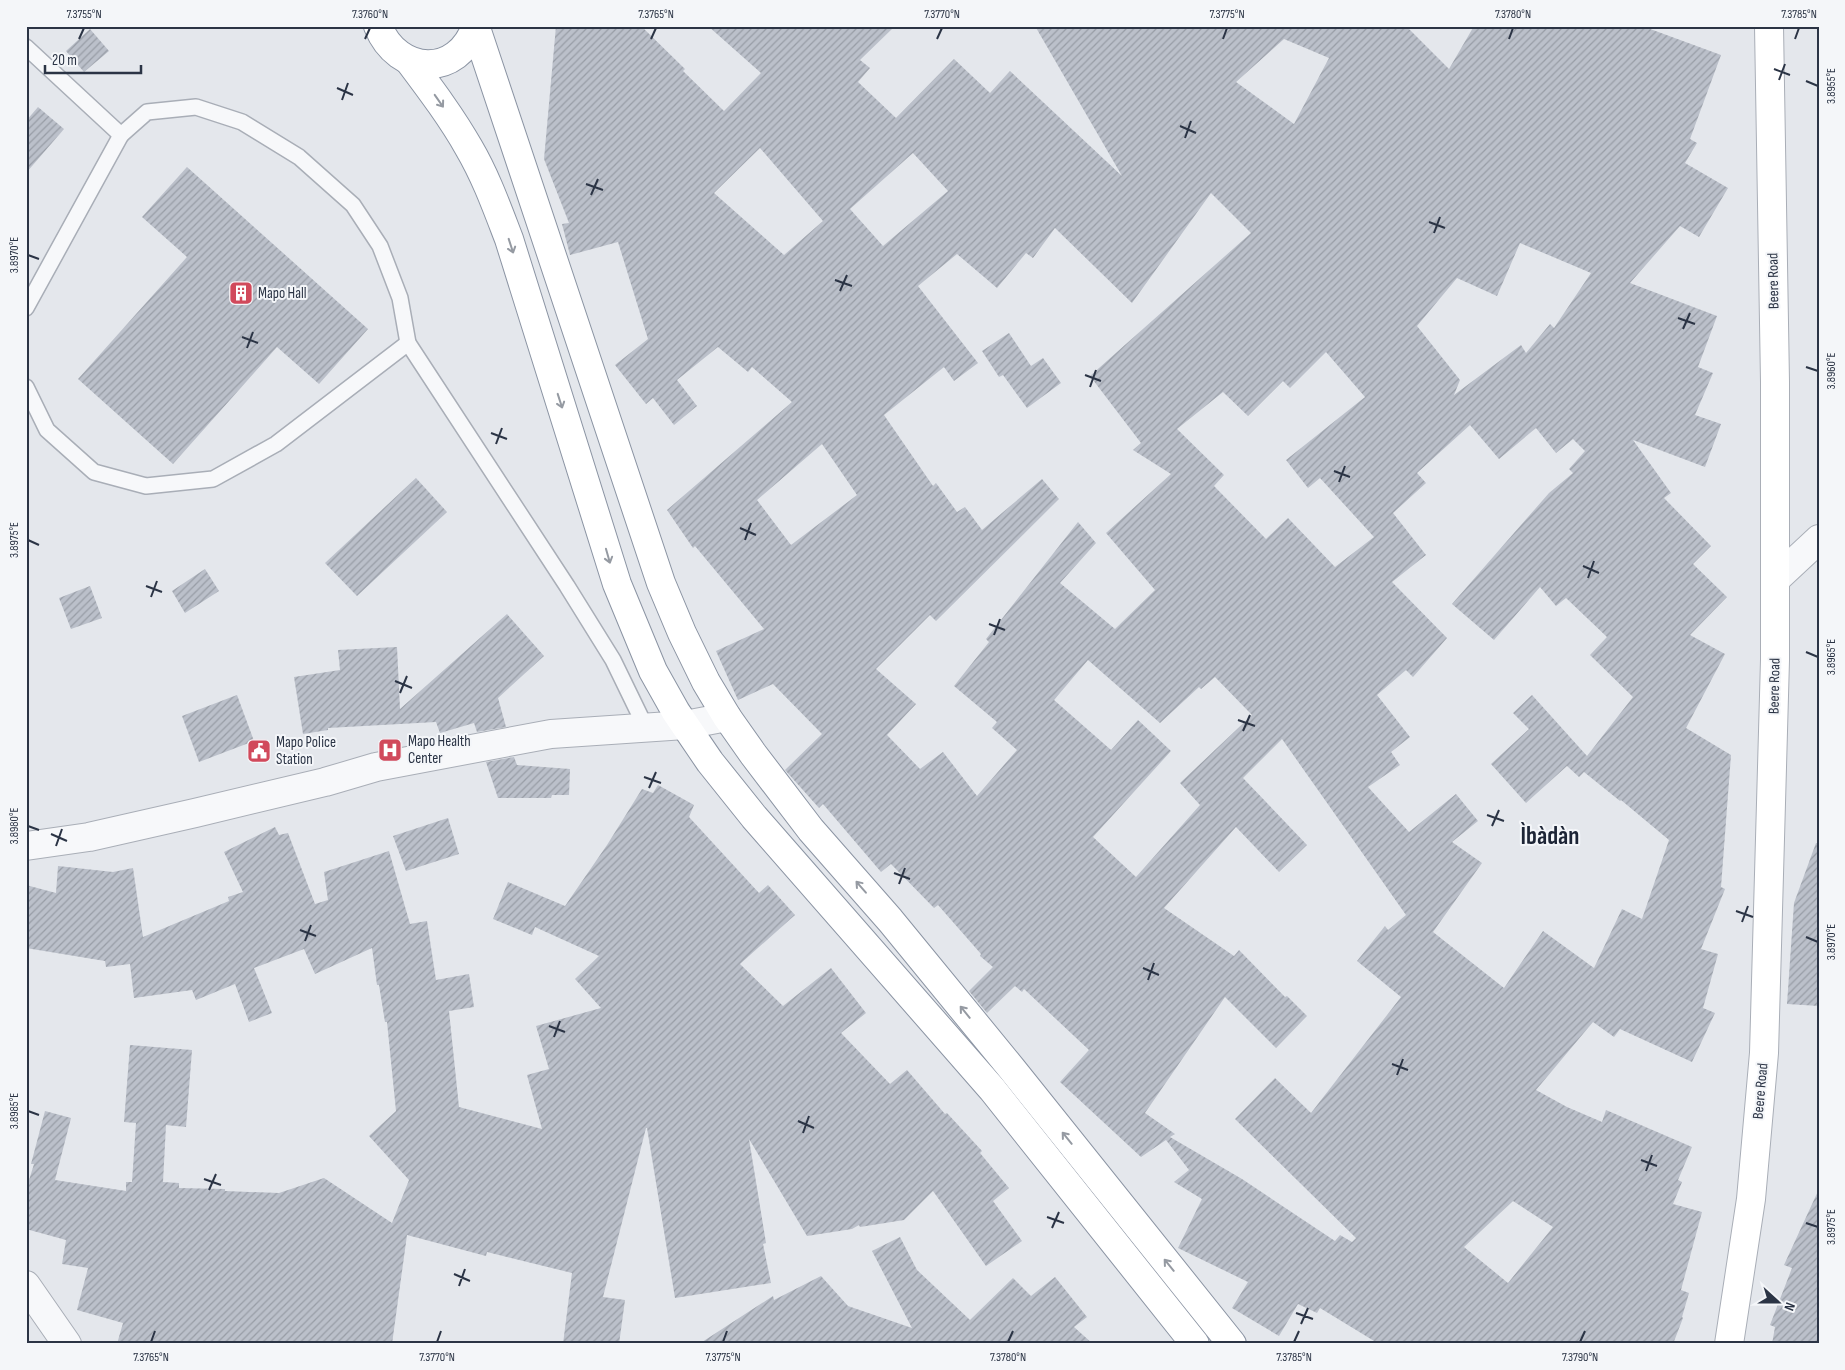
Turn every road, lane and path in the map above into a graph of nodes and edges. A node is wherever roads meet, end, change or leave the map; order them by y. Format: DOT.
graph roads {
  1 [pos="378,26"];
  2 [pos="1769,26"];
  3 [pos="476,27"];
  4 [pos="26,47"];
  5 [pos="410,62"];
  6 [pos="121,135"];
  7 [pos="26,308"];
  8 [pos="408,343"];
  9 [pos="26,387"];
  10 [pos="1819,539"];
  11 [pos="1775,580"];
  12 [pos="726,717"];
  13 [pos="685,725"];
  14 [pos="646,728"];
  15 [pos="26,846"];
  16 [pos="26,1285"];
  17 [pos="1188,1288"];
  18 [pos="1167,1308"];
  19 [pos="67,1344"];
  20 [pos="1195,1344"];
  21 [pos="1232,1344"];
  22 [pos="1729,1344"];
  1 -- 5 [label="main road"];
  2 -- 11 [label="main road, Beere Road"];
  3 -- 5 [label="main road"];
  3 -- 12 [label="main road"];
  4 -- 6 [label="lane"];
  5 -- 13 [label="main road, one-way"];
  6 -- 7 [label="lane"];
  6 -- 8 [label="lane"];
  8 -- 9 [label="lane"];
  8 -- 14 [label="lane"];
  10 -- 11 [label="street"];
  11 -- 22 [label="main road, Beere Road"];
  12 -- 13 [label="street"];
  17 -- 12 [label="main road, one-way"];
  13 -- 14 [label="street"];
  13 -- 18 [label="main road"];
  14 -- 15 [label="street"];
  16 -- 19 [label="street"];
  17 -- 18 [label="main road"];
  17 -- 21 [label="main road"];
  18 -- 20 [label="main road"];
}
